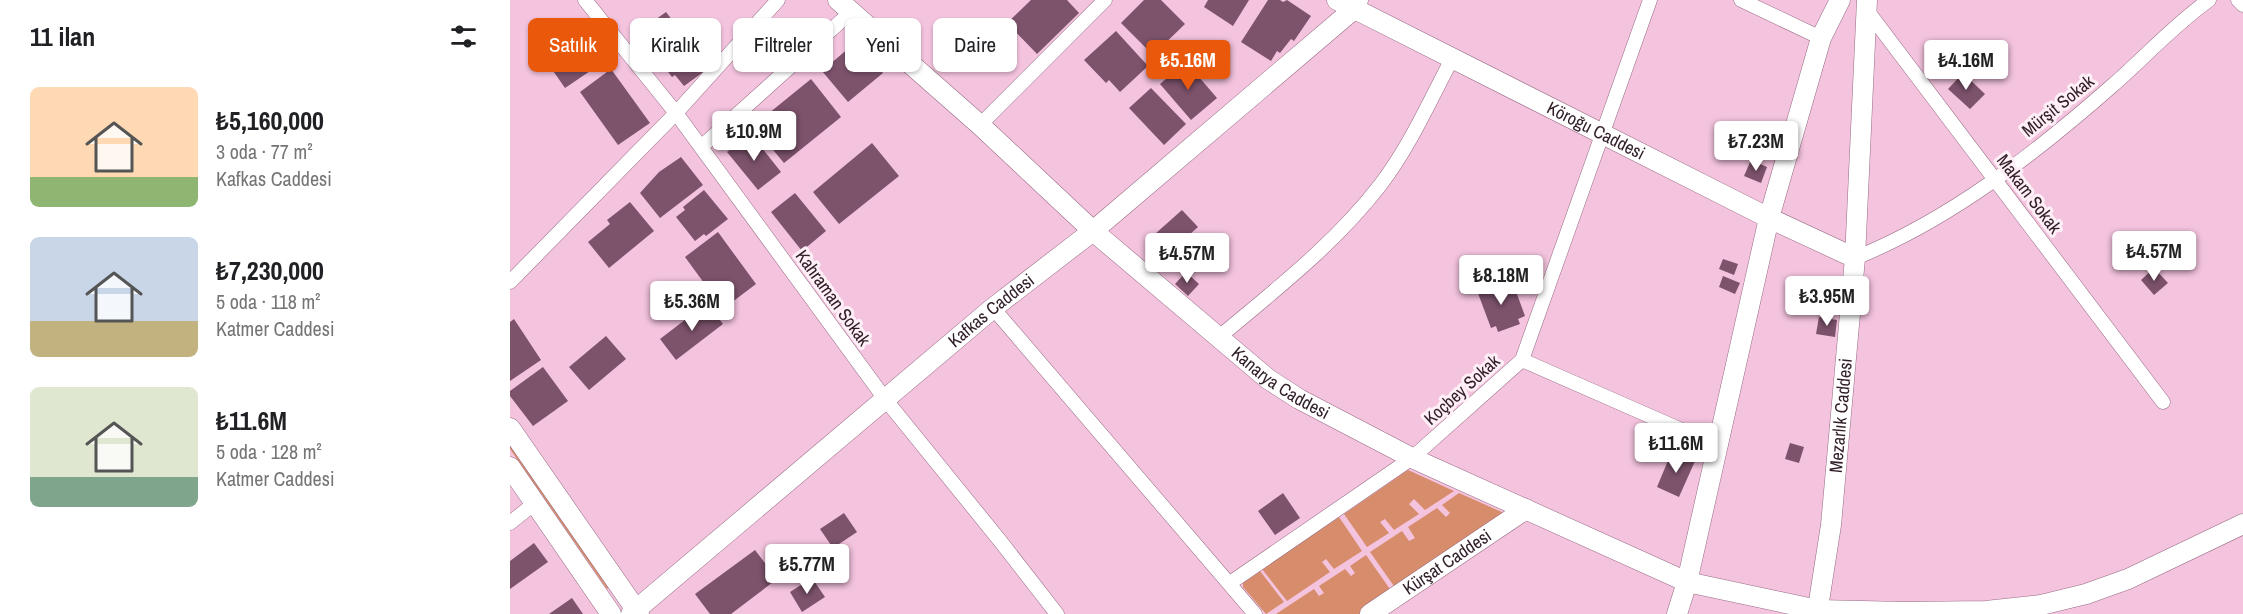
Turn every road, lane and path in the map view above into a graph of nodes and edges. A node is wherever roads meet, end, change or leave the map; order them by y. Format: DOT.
graph roads {
  1 [pos="585,0"];
  2 [pos="778,0"];
  3 [pos="1105,0"];
  4 [pos="1650,0"];
  5 [pos="1741,0"];
  6 [pos="1840,0"];
  7 [pos="2209,0"];
  8 [pos="2238,0"];
  9 [pos="1350,3"];
  10 [pos="1867,4"];
  11 [pos="2243,5"];
  12 [pos="844,6"];
  13 [pos="1821,38"];
  14 [pos="1453,57"];
  15 [pos="676,113"];
  16 [pos="980,125"];
  17 [pos="1602,133"];
  18 [pos="701,147"];
  19 [pos="1994,178"];
  20 [pos="1769,218"];
  21 [pos="1093,231"];
  22 [pos="1856,258"];
  23 [pos="510,282"];
  24 [pos="993,308"];
  25 [pos="1218,338"];
  26 [pos="1522,360"];
  27 [pos="885,399"];
  28 [pos="2163,402"];
  29 [pos="510,428"];
  30 [pos="1718,446"];
  31 [pos="1412,458"];
  32 [pos="510,467"];
  33 [pos="535,503"];
  34 [pos="1526,509"];
  35 [pos="510,524"];
  36 [pos="2243,524"];
  37 [pos="1687,582"];
  38 [pos="1230,583"];
  39 [pos="1817,612"];
  40 [pos="635,613"];
  41 [pos="610,614"];
  42 [pos="1057,614"];
  43 [pos="1255,614"];
  44 [pos="1370,614"];
  45 [pos="1677,614"];
  1 -- 15 [label="street, Kahraman Sokak"];
  2 -- 15 [label="street"];
  3 -- 16 [label="street"];
  4 -- 17 [label="street, Koçbey Sokak"];
  5 -- 13 [label="street"];
  6 -- 13 [label="street"];
  7 -- 19 [label="street, Mürşit Sokak"];
  8 -- 11 [label="street"];
  9 -- 14 [label="street, Köroğu Caddesi"];
  9 -- 21 [label="street, Kafkas Caddesi"];
  10 -- 19 [label="street, Makam Sokak"];
  10 -- 22 [label="street, Mezarlık Caddesi"];
  12 -- 16 [label="street, Kanarya Caddesi"];
  12 -- 18 [label="street"];
  13 -- 20 [label="street"];
  14 -- 17 [label="street, Köroğu Caddesi"];
  14 -- 25 [label="street"];
  15 -- 18 [label="street, Kahraman Sokak"];
  15 -- 23 [label="street"];
  16 -- 21 [label="street, Kanarya Caddesi"];
  17 -- 20 [label="street, Köroğu Caddesi"];
  17 -- 26 [label="street, Koçbey Sokak"];
  18 -- 27 [label="street, Kahraman Sokak"];
  19 -- 22 [label="street, Mürşit Sokak"];
  19 -- 28 [label="street, Makam Sokak"];
  20 -- 22 [label="street, Köroğu Caddesi"];
  20 -- 30 [label="street"];
  21 -- 24 [label="street, Kafkas Caddesi"];
  21 -- 25 [label="street, Kanarya Caddesi"];
  22 -- 39 [label="street, Mezarlık Caddesi"];
  24 -- 27 [label="street, Kafkas Caddesi"];
  24 -- 38 [label="street"];
  25 -- 31 [label="street, Kanarya Caddesi"];
  26 -- 30 [label="street"];
  26 -- 31 [label="street, Koçbey Sokak"];
  27 -- 40 [label="street, Kafkas Caddesi"];
  27 -- 42 [label="street, Kahraman Sokak"];
  29 -- 40 [label="street"];
  30 -- 37 [label="street"];
  31 -- 34 [label="street, Kanarya Caddesi"];
  31 -- 38 [label="street, Koçbey Sokak"];
  32 -- 33 [label="street"];
  33 -- 35 [label="street"];
  33 -- 41 [label="street"];
  34 -- 37 [label="street, Kanarya Caddesi"];
  34 -- 44 [label="street, Kürşat Caddesi"];
  36 -- 39 [label="street, Kanarya Caddesi"];
  37 -- 39 [label="street, Kanarya Caddesi"];
  37 -- 45 [label="street"];
  38 -- 43 [label="street"];
}
